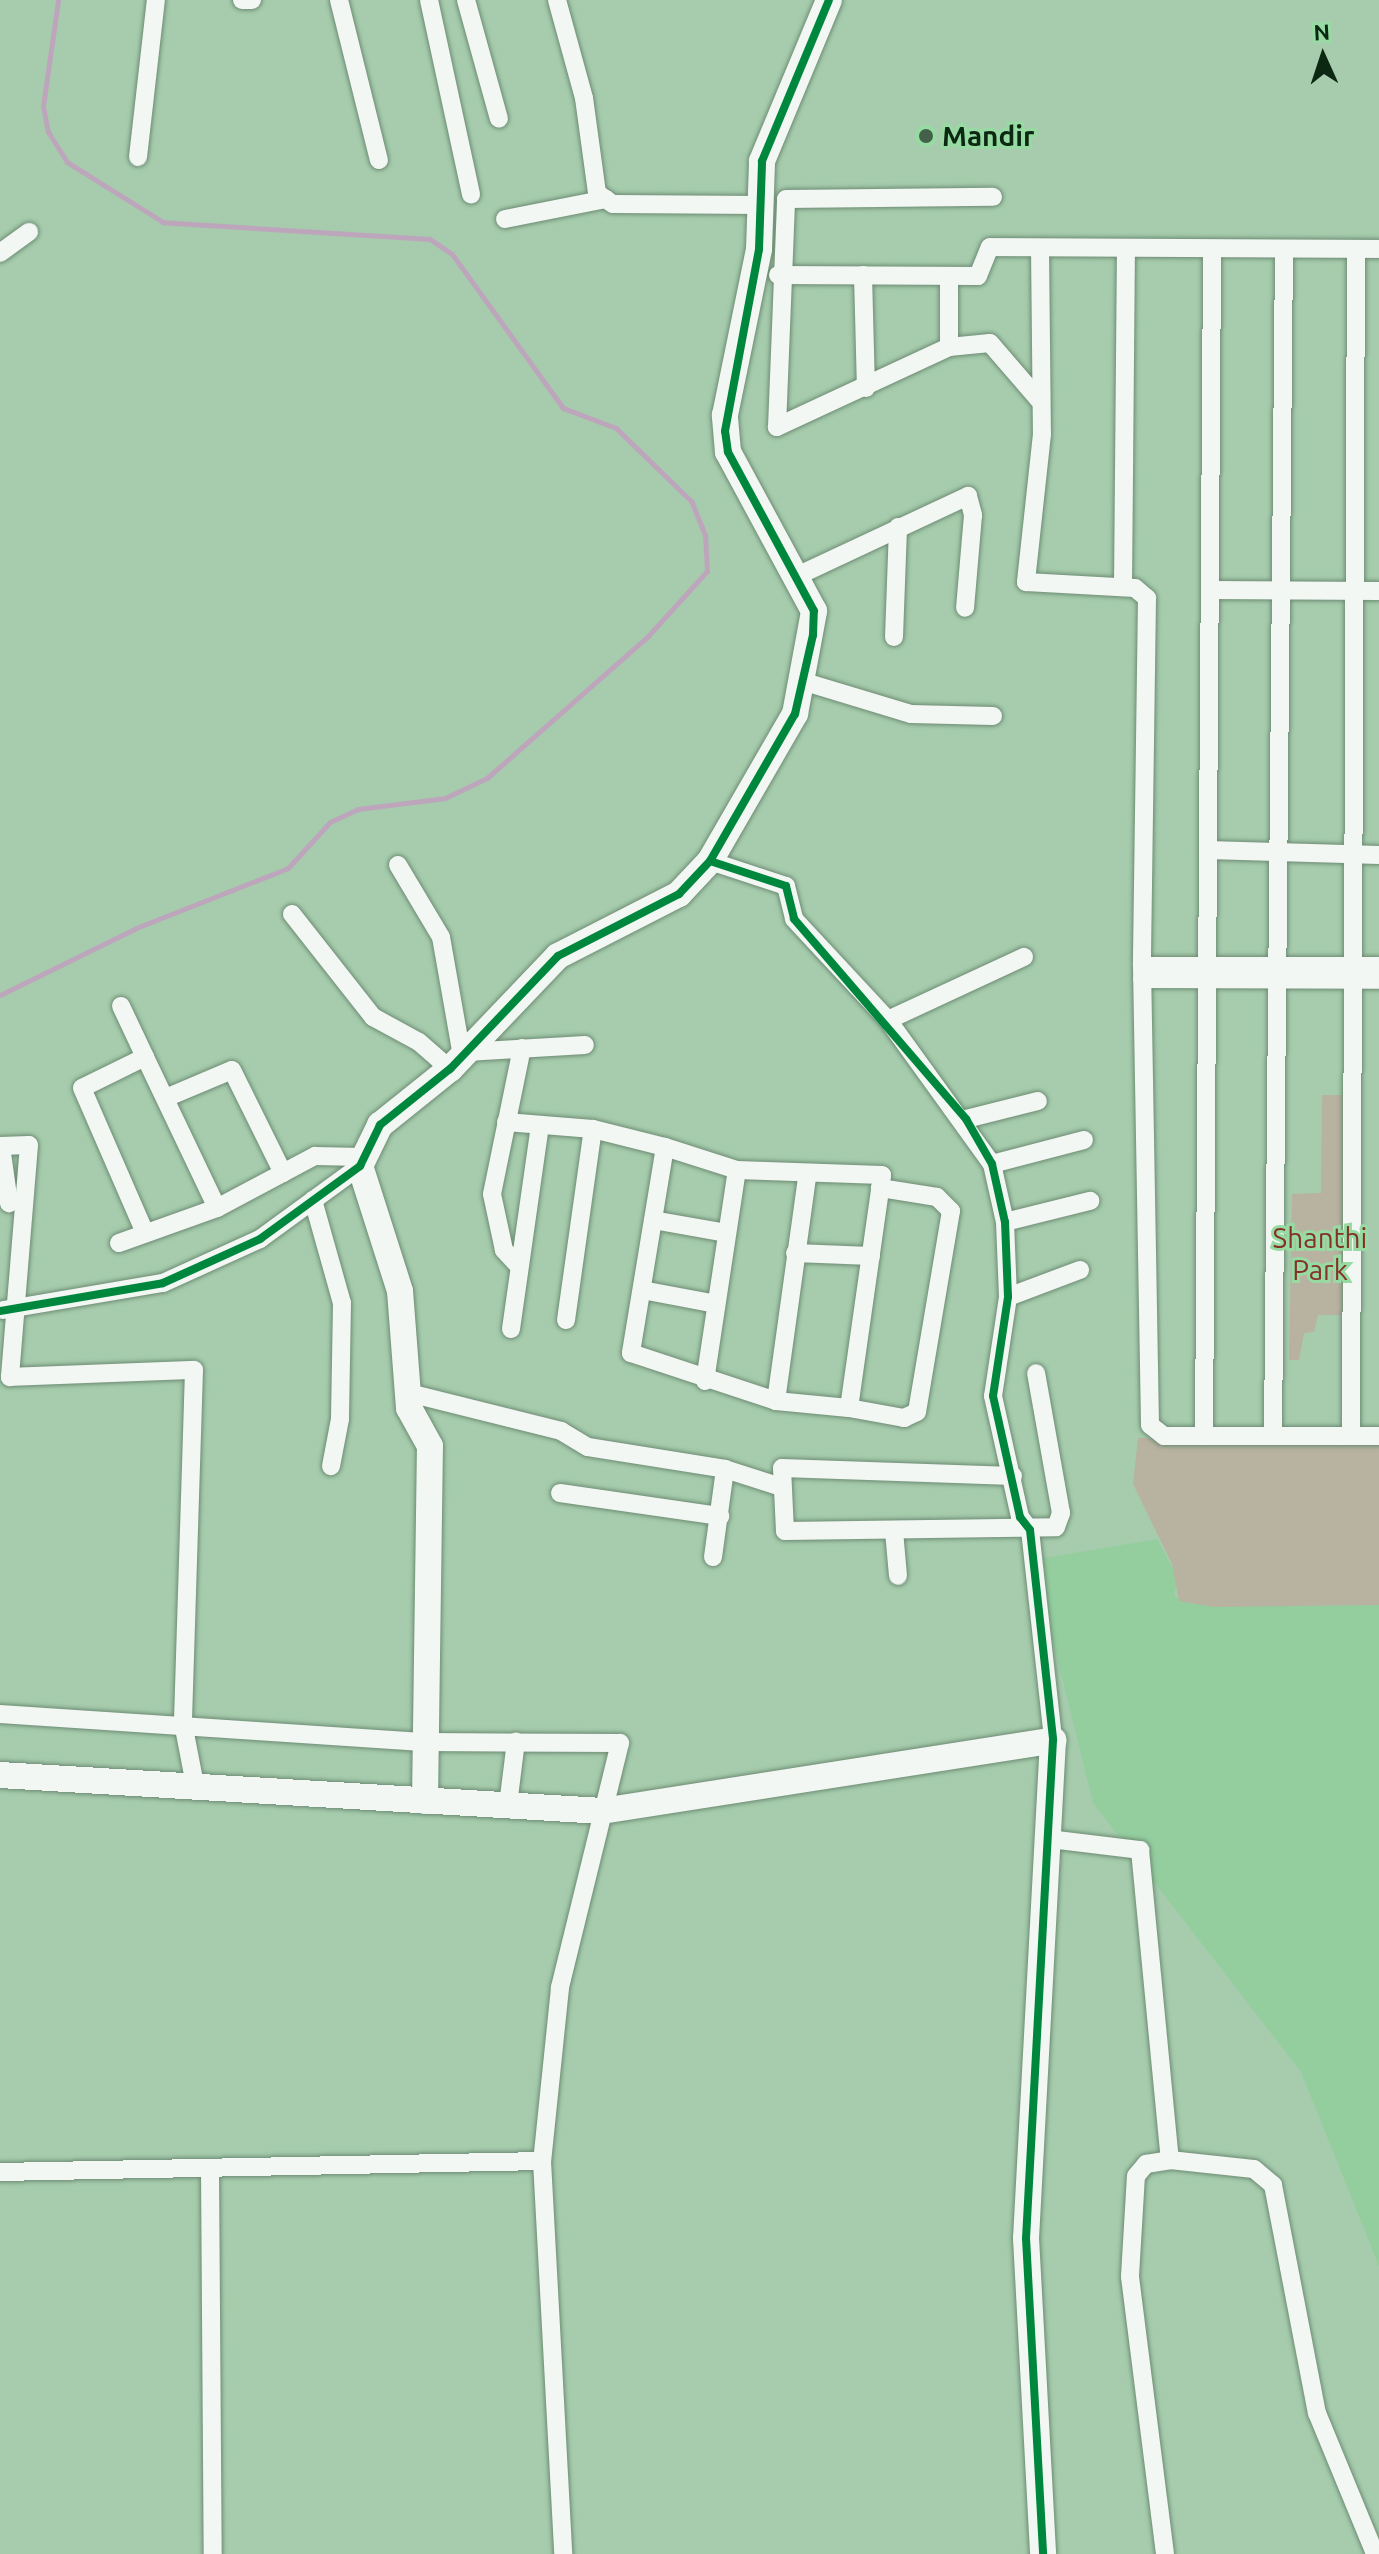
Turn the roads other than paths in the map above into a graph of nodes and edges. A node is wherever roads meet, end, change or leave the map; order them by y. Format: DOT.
graph roads {
  1 [pos="156,0"];
  2 [pos="242,0"];
  3 [pos="250,0"];
  4 [pos="339,0"];
  5 [pos="429,0"];
  6 [pos="466,0"];
  7 [pos="557,0"];
  8 [pos="829,0"];
  9 [pos="499,119"];
  10 [pos="138,157"];
  11 [pos="379,160"];
  12 [pos="471,195"];
  13 [pos="993,197"];
  14 [pos="606,199"];
  15 [pos="761,205"];
  16 [pos="505,219"];
  17 [pos="29,232"];
  18 [pos="1040,248"];
  19 [pos="1126,248"];
  20 [pos="1212,249"];
  21 [pos="1284,249"];
  22 [pos="1356,249"];
  23 [pos="1379,249"];
  24 [pos="0,253"];
  25 [pos="778,275"];
  26 [pos="863,275"];
  27 [pos="949,276"];
  28 [pos="949,347"];
  29 [pos="866,388"];
  30 [pos="1041,402"];
  31 [pos="898,527"];
  32 [pos="797,576"];
  33 [pos="1123,587"];
  34 [pos="1210,590"];
  35 [pos="1281,590"];
  36 [pos="1354,591"];
  37 [pos="1379,591"];
  38 [pos="965,608"];
  39 [pos="894,637"];
  40 [pos="805,682"];
  41 [pos="993,716"];
  42 [pos="1208,850"];
  43 [pos="1279,852"];
  44 [pos="1355,854"];
  45 [pos="1379,855"];
  46 [pos="710,861"];
  47 [pos="398,865"];
  48 [pos="292,914"];
  49 [pos="1024,957"];
  50 [pos="1379,966"];
  51 [pos="1142,972"];
  52 [pos="1207,972"];
  53 [pos="1277,973"];
  54 [pos="1352,973"];
  55 [pos="1379,980"];
  56 [pos="121,1006"];
  57 [pos="888,1020"];
  58 [pos="585,1045"];
  59 [pos="522,1048"];
  60 [pos="145,1057"];
  61 [pos="460,1059"];
  62 [pos="168,1097"];
  63 [pos="1038,1101"];
  64 [pos="966,1119"];
  65 [pos="506,1122"];
  66 [pos="540,1126"];
  67 [pos="593,1129"];
  68 [pos="1084,1140"];
  69 [pos="1,1146"];
  70 [pos="665,1147"];
  71 [pos="361,1162"];
  72 [pos="992,1164"];
  73 [pos="737,1170"];
  74 [pos="283,1173"];
  75 [pos="807,1177"];
  76 [pos="880,1188"];
  77 [pos="313,1200"];
  78 [pos="1090,1201"];
  79 [pos="11,1202"];
  80 [pos="217,1208"];
  81 [pos="653,1220"];
  82 [pos="1005,1222"];
  83 [pos="145,1233"];
  84 [pos="726,1233"];
  85 [pos="119,1243"];
  86 [pos="795,1253"];
  87 [pos="8,1254"];
  88 [pos="871,1256"];
  89 [pos="516,1263"];
  90 [pos="1080,1270"];
  91 [pos="642,1290"];
  92 [pos="1008,1297"];
  93 [pos="716,1304"];
  94 [pos="5,1309"];
  95 [pos="566,1320"];
  96 [pos="511,1329"];
  97 [pos="1036,1373"];
  98 [pos="705,1381"];
  99 [pos="409,1393"];
  100 [pos="776,1401"];
  101 [pos="849,1408"];
  102 [pos="1204,1434"];
  103 [pos="1273,1436"];
  104 [pos="1351,1436"];
  105 [pos="1379,1436"];
  106 [pos="331,1466"];
  107 [pos="725,1469"];
  108 [pos="1013,1476"];
  109 [pos="781,1487"];
  110 [pos="560,1493"];
  111 [pos="720,1516"];
  112 [pos="1030,1530"];
  113 [pos="894,1531"];
  114 [pos="713,1557"];
  115 [pos="898,1576"];
  116 [pos="0,1714"];
  117 [pos="183,1723"];
  118 [pos="1053,1740"];
  119 [pos="516,1741"];
  120 [pos="426,1742"];
  121 [pos="0,1775"];
  122 [pos="196,1790"];
  123 [pos="425,1801"];
  124 [pos="508,1805"];
  125 [pos="602,1811"];
  126 [pos="1049,1839"];
  127 [pos="1170,2160"];
  128 [pos="542,2161"];
  129 [pos="210,2169"];
  130 [pos="0,2172"];
  131 [pos="213,2554"];
  132 [pos="563,2554"];
  133 [pos="1043,2554"];
  134 [pos="1165,2554"];
  135 [pos="1375,2554"];
  1 -- 10 [label="street"];
  2 -- 3 [label="street"];
  4 -- 11 [label="street"];
  5 -- 12 [label="street"];
  6 -- 9 [label="street"];
  7 -- 14 [label="street"];
  8 -- 15 [label="street"];
  13 -- 25 [label="street"];
  14 -- 15 [label="street"];
  14 -- 16 [label="street"];
  15 -- 32 [label="street"];
  17 -- 24 [label="street"];
  18 -- 19 [label="street"];
  18 -- 27 [label="street"];
  18 -- 30 [label="street"];
  19 -- 20 [label="street"];
  19 -- 33 [label="street"];
  20 -- 21 [label="street"];
  20 -- 34 [label="street"];
  21 -- 22 [label="street"];
  21 -- 35 [label="street"];
  22 -- 23 [label="street"];
  22 -- 36 [label="street"];
  25 -- 26 [label="street"];
  25 -- 29 [label="street"];
  26 -- 27 [label="street"];
  26 -- 29 [label="street"];
  27 -- 28 [label="street"];
  28 -- 29 [label="street"];
  28 -- 30 [label="street"];
  30 -- 33 [label="street"];
  31 -- 32 [label="street"];
  31 -- 38 [label="street"];
  31 -- 39 [label="street"];
  32 -- 40 [label="street"];
  33 -- 51 [label="street"];
  34 -- 35 [label="street"];
  34 -- 42 [label="street"];
  35 -- 36 [label="street"];
  35 -- 43 [label="street"];
  36 -- 37 [label="street"];
  36 -- 44 [label="street"];
  40 -- 41 [label="street"];
  40 -- 46 [label="street"];
  42 -- 43 [label="street"];
  42 -- 52 [label="street"];
  43 -- 44 [label="street"];
  43 -- 53 [label="street"];
  44 -- 45 [label="street"];
  44 -- 54 [label="street"];
  46 -- 57 [label="street"];
  46 -- 61 [label="street"];
  47 -- 61 [label="street"];
  48 -- 61 [label="street"];
  49 -- 57 [label="street"];
  50 -- 54 [label="street"];
  51 -- 52 [label="street"];
  51 -- 102 [label="street"];
  52 -- 53 [label="street"];
  52 -- 102 [label="street"];
  53 -- 54 [label="street"];
  53 -- 103 [label="street"];
  54 -- 55 [label="street"];
  54 -- 104 [label="street"];
  56 -- 60 [label="street"];
  57 -- 64 [label="street"];
  58 -- 59 [label="street"];
  59 -- 61 [label="street"];
  59 -- 65 [label="street"];
  60 -- 62 [label="street"];
  60 -- 83 [label="street"];
  61 -- 71 [label="street"];
  62 -- 74 [label="street"];
  62 -- 80 [label="street"];
  63 -- 64 [label="street"];
  64 -- 72 [label="street"];
  65 -- 66 [label="street"];
  65 -- 89 [label="street"];
  66 -- 67 [label="street"];
  66 -- 89 [label="street"];
  67 -- 70 [label="street"];
  67 -- 95 [label="street"];
  68 -- 72 [label="street"];
  69 -- 79 [label="street"];
  69 -- 79 [label="street"];
  70 -- 73 [label="street"];
  70 -- 81 [label="street"];
  71 -- 74 [label="street"];
  71 -- 77 [label="street"];
  71 -- 99 [label="street"];
  72 -- 82 [label="street"];
  73 -- 75 [label="street"];
  73 -- 84 [label="street"];
  74 -- 80 [label="street"];
  75 -- 76 [label="street"];
  75 -- 86 [label="street"];
  76 -- 88 [label="street"];
  76 -- 101 [label="street"];
  77 -- 94 [label="street"];
  77 -- 106 [label="street"];
  78 -- 82 [label="street"];
  79 -- 87 [label="street"];
  80 -- 83 [label="street"];
  81 -- 84 [label="street"];
  81 -- 91 [label="street"];
  82 -- 92 [label="street"];
  83 -- 85 [label="street"];
  84 -- 93 [label="street"];
  86 -- 88 [label="street"];
  86 -- 100 [label="street"];
  87 -- 94 [label="street"];
  88 -- 101 [label="street"];
  89 -- 96 [label="street"];
  90 -- 92 [label="street"];
  91 -- 93 [label="street"];
  91 -- 98 [label="street"];
  92 -- 108 [label="street"];
  93 -- 98 [label="street"];
  94 -- 117 [label="street"];
  97 -- 112 [label="street"];
  98 -- 100 [label="street"];
  99 -- 107 [label="street"];
  99 -- 120 [label="street"];
  100 -- 101 [label="street"];
  102 -- 103 [label="street"];
  103 -- 104 [label="street"];
  104 -- 105 [label="street"];
  107 -- 109 [label="street"];
  107 -- 111 [label="street"];
  108 -- 109 [label="street"];
  108 -- 112 [label="street"];
  109 -- 113 [label="street"];
  110 -- 111 [label="street"];
  111 -- 114 [label="street"];
  112 -- 113 [label="street"];
  112 -- 118 [label="street"];
  113 -- 115 [label="street"];
  116 -- 117 [label="street"];
  117 -- 120 [label="street"];
  117 -- 122 [label="street"];
  118 -- 125 [label="street"];
  118 -- 126 [label="street"];
  119 -- 120 [label="street"];
  119 -- 124 [label="street"];
  119 -- 125 [label="street"];
  120 -- 123 [label="street"];
  121 -- 122 [label="street"];
  122 -- 123 [label="street"];
  123 -- 124 [label="street"];
  124 -- 125 [label="street"];
  125 -- 128 [label="street"];
  126 -- 127 [label="street"];
  126 -- 133 [label="street"];
  127 -- 134 [label="street"];
  127 -- 135 [label="street"];
  128 -- 129 [label="street"];
  128 -- 132 [label="street"];
  129 -- 130 [label="street"];
  129 -- 131 [label="street"];
}
